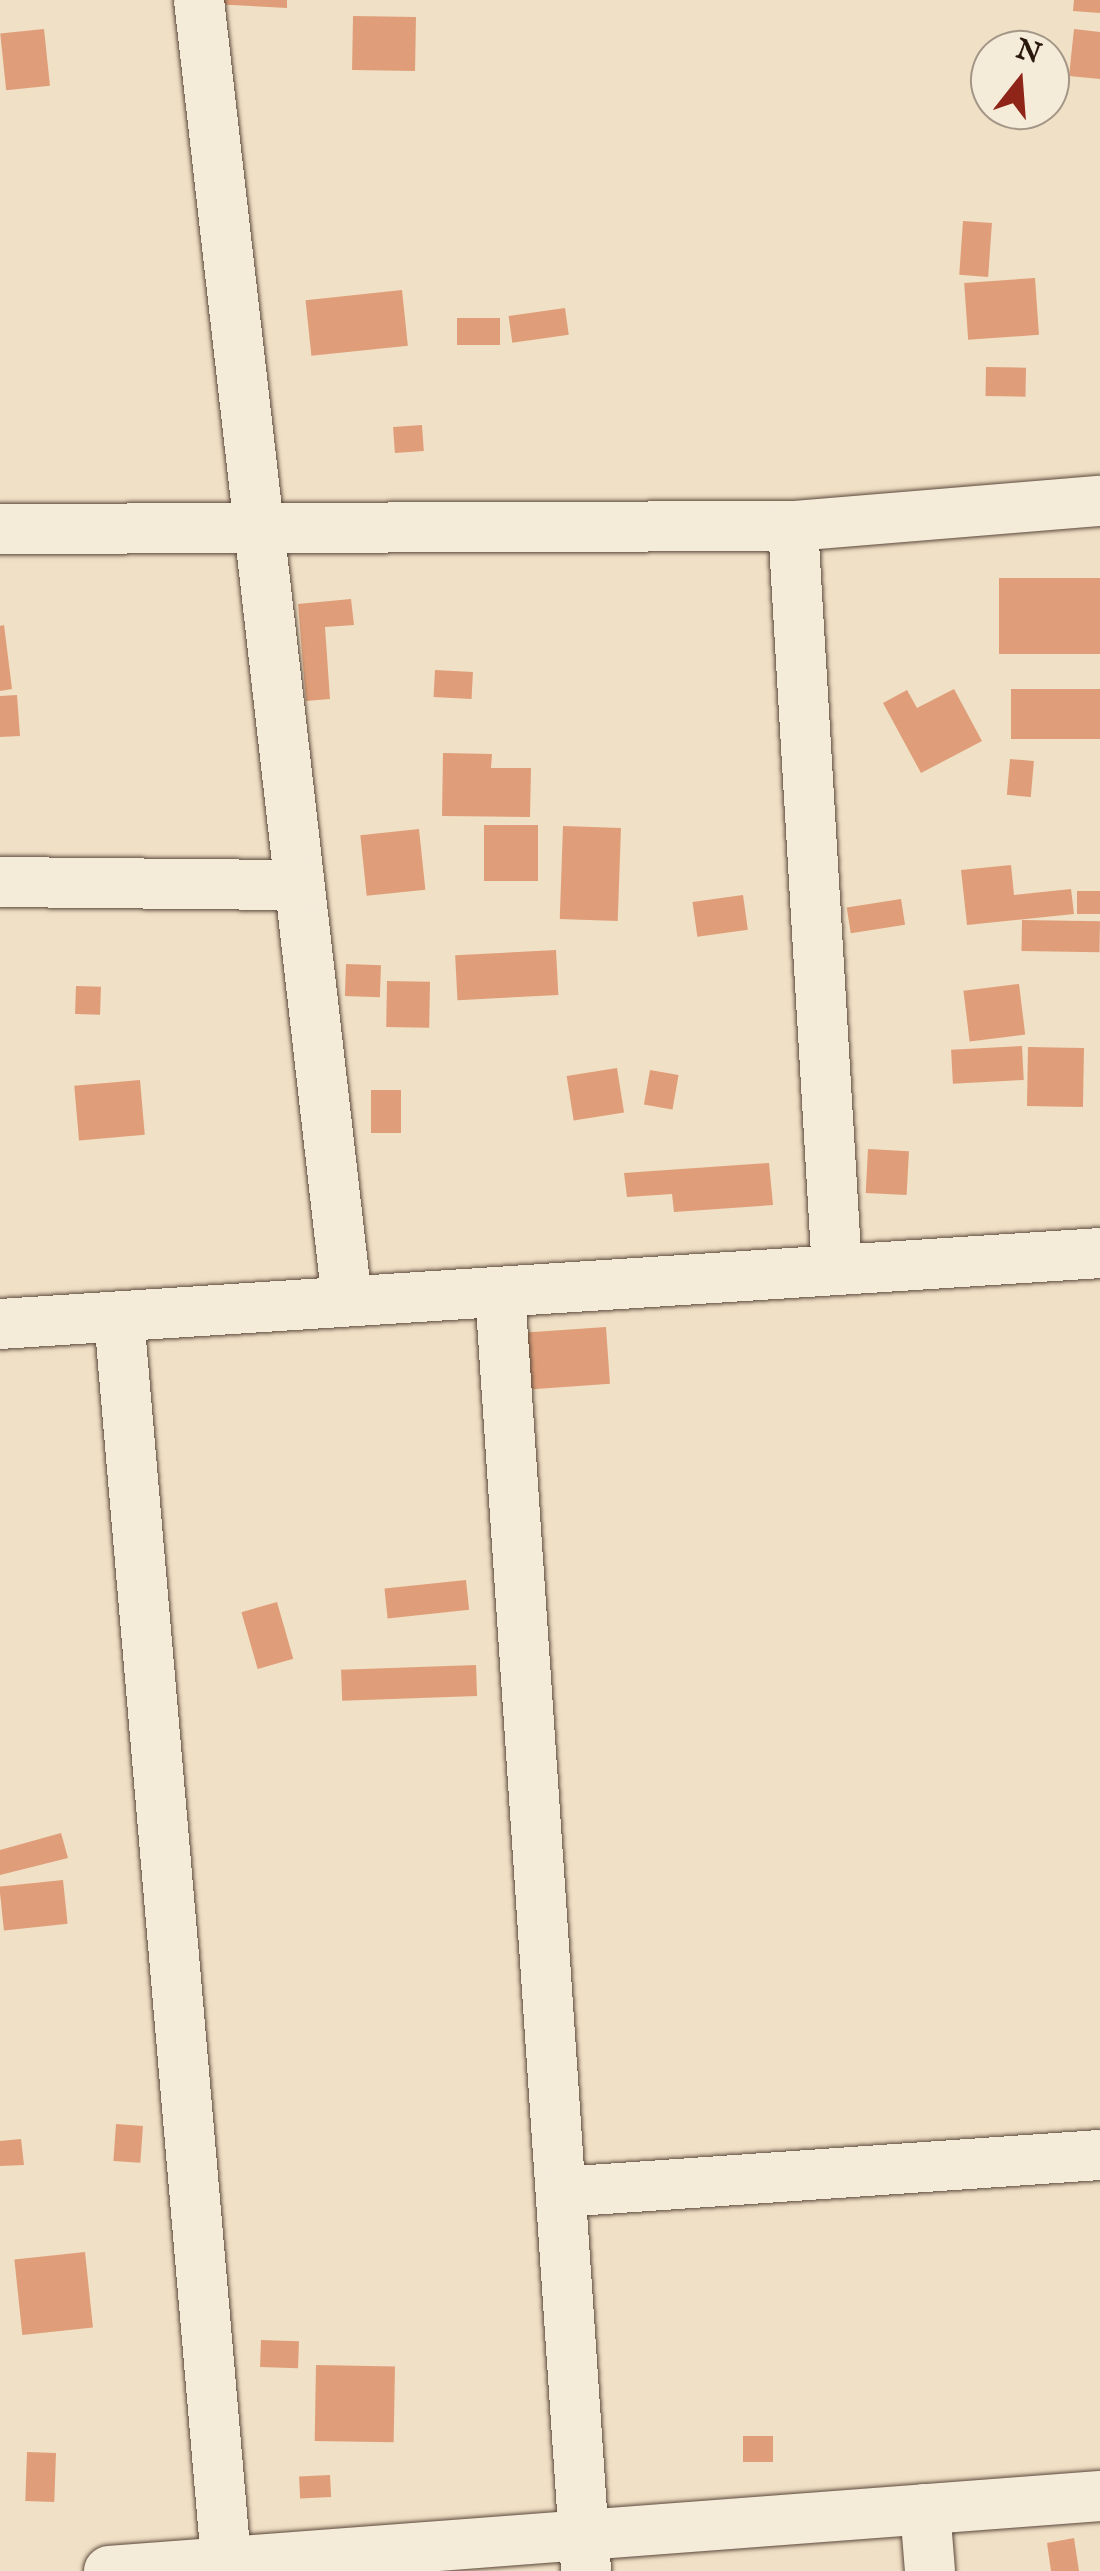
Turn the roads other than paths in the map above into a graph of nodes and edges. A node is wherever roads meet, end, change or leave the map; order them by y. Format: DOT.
graph roads {
  1 [pos="199,0"];
  2 [pos="1100,501"];
  3 [pos="793,526"];
  4 [pos="259,528"];
  5 [pos="0,529"];
  6 [pos="0,882"];
  7 [pos="299,885"];
  8 [pos="1100,1253"];
  9 [pos="837,1270"];
  10 [pos="500,1292"];
  11 [pos="346,1302"];
  12 [pos="119,1317"];
  13 [pos="0,1324"];
  14 [pos="1100,2156"];
  15 [pos="562,2192"];
  16 [pos="1100,2496"];
  17 [pos="925,2509"];
  18 [pos="585,2553"];
  19 [pos="227,2566"];
  20 [pos="109,2571"];
  21 [pos="930,2571"];
  1 -- 4 [label="street"];
  2 -- 3 [label="street"];
  3 -- 4 [label="street"];
  3 -- 9 [label="street"];
  4 -- 5 [label="street"];
  4 -- 7 [label="street"];
  6 -- 7 [label="street"];
  7 -- 11 [label="street"];
  8 -- 9 [label="street"];
  9 -- 10 [label="street"];
  10 -- 11 [label="street"];
  10 -- 15 [label="street"];
  11 -- 12 [label="street"];
  12 -- 13 [label="street"];
  12 -- 19 [label="street"];
  14 -- 15 [label="street"];
  15 -- 18 [label="street"];
  16 -- 17 [label="street"];
  17 -- 18 [label="street"];
  17 -- 21 [label="street"];
  18 -- 19 [label="street"];
  19 -- 20 [label="street"];
}
